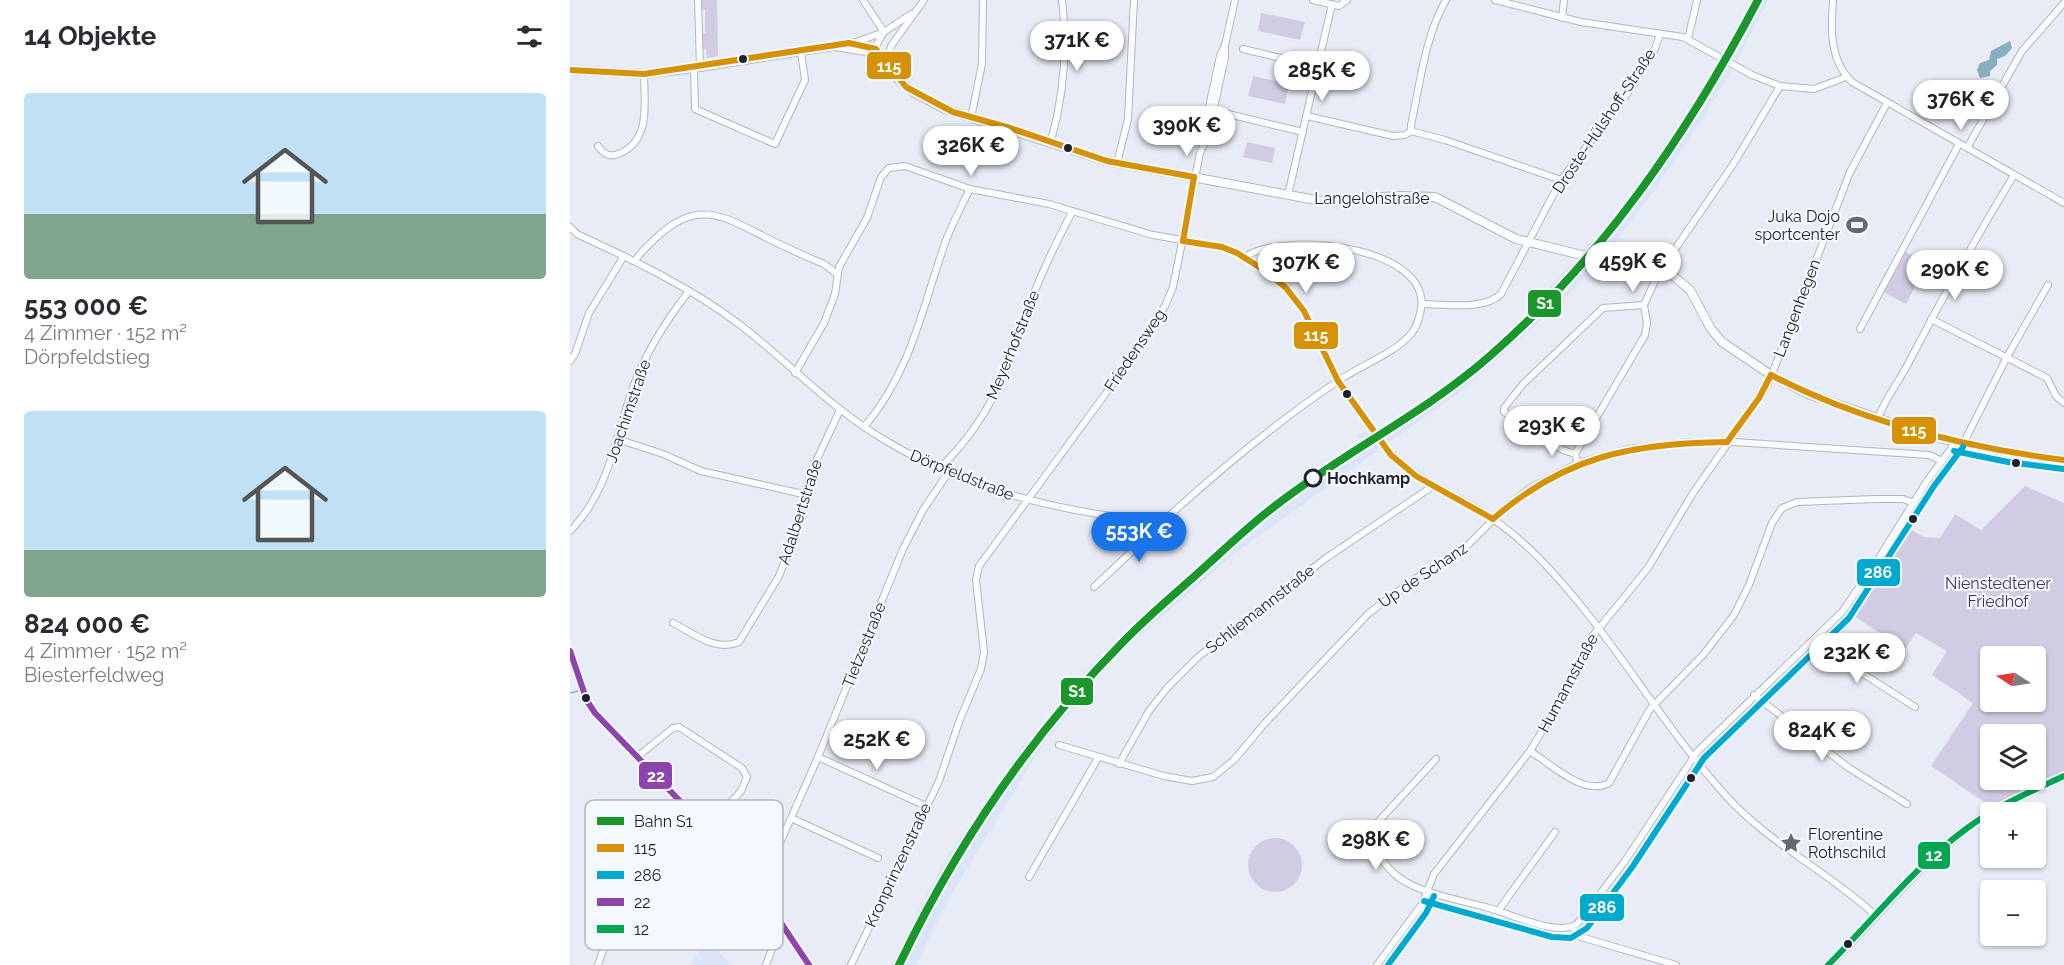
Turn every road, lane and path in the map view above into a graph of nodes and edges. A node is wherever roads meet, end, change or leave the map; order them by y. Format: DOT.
graph roads {
  1 [pos="698,0"];
  2 [pos="863,0"];
  3 [pos="924,0"];
  4 [pos="983,0"];
  5 [pos="1062,0"];
  6 [pos="1134,0"];
  7 [pos="1235,0"];
  8 [pos="1315,0"];
  9 [pos="1347,0"];
  10 [pos="1446,0"];
  11 [pos="1495,0"];
  12 [pos="1564,0"];
  13 [pos="1697,0"];
  14 [pos="1833,0"];
  15 [pos="2064,3"];
  16 [pos="1332,4"];
  17 [pos="914,12"];
  18 [pos="1562,18"];
  19 [pos="884,32"];
  20 [pos="1660,34"];
  21 [pos="1688,39"];
  22 [pos="852,43"];
  23 [pos="836,46"];
  24 [pos="891,46"];
  25 [pos="1243,49"];
  26 [pos="801,52"];
  27 [pos="877,53"];
  28 [pos="888,61"];
  29 [pos="1318,67"];
  30 [pos="697,68"];
  31 [pos="570,70"];
  32 [pos="644,74"];
  33 [pos="1846,76"];
  34 [pos="900,80"];
  35 [pos="1780,86"];
  36 [pos="1887,103"];
  37 [pos="1224,113"];
  38 [pos="1307,116"];
  39 [pos="971,118"];
  40 [pos="1411,131"];
  41 [pos="1303,132"];
  42 [pos="1051,141"];
  43 [pos="1959,144"];
  44 [pos="598,146"];
  45 [pos="1967,148"];
  46 [pos="1118,163"];
  47 [pos="2014,176"];
  48 [pos="1194,177"];
  49 [pos="1562,180"];
  50 [pos="970,189"];
  51 [pos="1288,195"];
  52 [pos="2064,203"];
  53 [pos="1072,212"];
  54 [pos="570,226"];
  55 [pos="1183,241"];
  56 [pos="1529,242"];
  57 [pos="624,256"];
  58 [pos="1245,257"];
  59 [pos="843,260"];
  60 [pos="635,261"];
  61 [pos="824,264"];
  62 [pos="1661,270"];
  63 [pos="837,274"];
  64 [pos="2048,285"];
  65 [pos="689,291"];
  66 [pos="1422,304"];
  67 [pos="1644,305"];
  68 [pos="1931,320"];
  69 [pos="1860,329"];
  70 [pos="2006,358"];
  71 [pos="570,361"];
  72 [pos="795,373"];
  73 [pos="1772,375"];
  74 [pos="1338,381"];
  75 [pos="2064,404"];
  76 [pos="840,410"];
  77 [pos="1878,418"];
  78 [pos="864,427"];
  79 [pos="617,439"];
  80 [pos="1727,442"];
  81 [pos="1959,443"];
  82 [pos="1575,454"];
  83 [pos="2064,460"];
  84 [pos="1942,461"];
  85 [pos="1578,463"];
  86 [pos="939,469"];
  87 [pos="948,473"];
  88 [pos="1432,486"];
  89 [pos="803,494"];
  90 [pos="1026,500"];
  91 [pos="1914,503"];
  92 [pos="1493,519"];
  93 [pos="1150,521"];
  94 [pos="570,531"];
  95 [pos="1094,587"];
  96 [pos="673,623"];
  97 [pos="1599,628"];
  98 [pos="1817,636"];
  99 [pos="570,654"];
  100 [pos="1754,695"];
  101 [pos="1654,705"];
  102 [pos="1916,707"];
  103 [pos="1059,745"];
  104 [pos="1530,751"];
  105 [pos="637,757"];
  106 [pos="818,757"];
  107 [pos="1098,758"];
  108 [pos="1693,758"];
  109 [pos="1436,759"];
  110 [pos="1119,764"];
  111 [pos="2064,776"];
  112 [pos="679,800"];
  113 [pos="732,800"];
  114 [pos="1907,804"];
  115 [pos="926,806"];
  116 [pos="791,818"];
  117 [pos="1555,832"];
  118 [pos="783,836"];
  119 [pos="878,858"];
  120 [pos="1029,877"];
  121 [pos="1426,892"];
  122 [pos="1498,910"];
  123 [pos="1876,916"];
  124 [pos="783,925"];
  125 [pos="1572,928"];
  126 [pos="786,929"];
  127 [pos="783,932"];
  128 [pos="603,950"];
  129 [pos="771,950"];
  130 [pos="598,965"];
  131 [pos="766,965"];
  132 [pos="809,965"];
  133 [pos="851,965"];
  134 [pos="1377,965"];
  135 [pos="1676,965"];
  136 [pos="1828,965"];
  1 -- 30 [label="street"];
  2 -- 19 [label="street"];
  3 -- 17 [label="street"];
  4 -- 39 [label="street"];
  5 -- 42 [label="street"];
  6 -- 46 [label="street"];
  7 -- 48 [label="street, Friedensweg"];
  8 -- 16 [label="street"];
  9 -- 16 [label="street"];
  10 -- 40 [label="street"];
  11 -- 18 [label="street"];
  12 -- 18 [label="street"];
  13 -- 21 [label="street"];
  14 -- 33 [label="street"];
  15 -- 45 [label="street"];
  16 -- 29 [label="street"];
  17 -- 19 [label="street"];
  17 -- 24 [label="street"];
  18 -- 20 [label="street"];
  19 -- 22 [label="street"];
  19 -- 27 [label="street"];
  20 -- 21 [label="street"];
  20 -- 49 [label="street, Droste-Hülshoff-Straße"];
  21 -- 35 [label="street"];
  22 -- 23 [label="street, Langelohstraße"];
  22 -- 27 [label="street, Langelohstraße"];
  23 -- 26 [label="street, Langelohstraße"];
  23 -- 27 [label="street, Langelohstraße"];
  24 -- 27 [label="street"];
  24 -- 28 [label="street"];
  25 -- 29 [label="street"];
  26 -- 30 [label="street, Langelohstraße"];
  26 -- 30 [label="street"];
  27 -- 28 [label="street, Langelohstraße"];
  27 -- 34 [label="street, Langelohstraße"];
  28 -- 34 [label="street, Langelohstraße"];
  29 -- 38 [label="street"];
  30 -- 32 [label="street, Langelohstraße"];
  31 -- 32 [label="street, Langelohstraße"];
  32 -- 44 [label="street"];
  33 -- 35 [label="street"];
  33 -- 36 [label="street"];
  34 -- 39 [label="street, Langelohstraße"];
  35 -- 62 [label="street"];
  36 -- 43 [label="street"];
  36 -- 73 [label="street, Langenhegen"];
  37 -- 41 [label="street"];
  38 -- 40 [label="street"];
  38 -- 41 [label="street"];
  39 -- 42 [label="street, Langelohstraße"];
  40 -- 49 [label="street"];
  41 -- 51 [label="street"];
  42 -- 46 [label="street, Langelohstraße"];
  43 -- 45 [label="street"];
  43 -- 69 [label="street"];
  45 -- 47 [label="street"];
  46 -- 48 [label="street, Langelohstraße"];
  47 -- 52 [label="street"];
  47 -- 68 [label="street"];
  48 -- 51 [label="street, Langelohstraße"];
  48 -- 55 [label="street, Friedensweg"];
  49 -- 56 [label="street, Droste-Hülshoff-Straße"];
  50 -- 53 [label="street"];
  50 -- 59 [label="street"];
  50 -- 78 [label="street"];
  51 -- 56 [label="street, Langelohstraße"];
  53 -- 55 [label="street"];
  53 -- 86 [label="street, Meyerhofstraße"];
  54 -- 57 [label="street, Dörpfeldstraße"];
  55 -- 58 [label="street"];
  55 -- 90 [label="street, Friedensweg"];
  56 -- 62 [label="street, Langelohstraße"];
  56 -- 66 [label="street, Droste-Hülshoff-Straße"];
  57 -- 60 [label="street, Dörpfeldstraße"];
  57 -- 71 [label="street"];
  58 -- 66 [label="street"];
  58 -- 74 [label="street"];
  59 -- 61 [label="street"];
  59 -- 63 [label="street"];
  60 -- 61 [label="street"];
  60 -- 65 [label="street, Dörpfeldstraße"];
  61 -- 63 [label="street"];
  62 -- 67 [label="street"];
  62 -- 73 [label="street, Langelohstraße"];
  63 -- 72 [label="street"];
  64 -- 70 [label="street"];
  65 -- 72 [label="street, Dörpfeldstraße"];
  65 -- 79 [label="street, Joachimstraße"];
  66 -- 74 [label="street"];
  67 -- 82 [label="street"];
  67 -- 82 [label="street"];
  68 -- 70 [label="street"];
  68 -- 77 [label="street"];
  70 -- 75 [label="street"];
  70 -- 81 [label="street"];
  72 -- 76 [label="street, Dörpfeldstraße"];
  73 -- 77 [label="street, Langelohstraße"];
  73 -- 80 [label="street, Langenhegen"];
  74 -- 88 [label="street"];
  74 -- 93 [label="street"];
  76 -- 78 [label="street, Dörpfeldstraße"];
  76 -- 89 [label="street, Adalbertstraße"];
  77 -- 81 [label="street, Langelohstraße"];
  78 -- 86 [label="street, Dörpfeldstraße"];
  79 -- 89 [label="street"];
  79 -- 94 [label="street, Joachimstraße"];
  80 -- 84 [label="street, Up de Schanz"];
  80 -- 85 [label="street, Up de Schanz"];
  80 -- 97 [label="street, Humannstraße"];
  81 -- 83 [label="street, Langelohstraße"];
  81 -- 84 [label="street"];
  82 -- 85 [label="street"];
  84 -- 91 [label="street"];
  85 -- 92 [label="street, Up de Schanz"];
  86 -- 87 [label="street, Dörpfeldstraße"];
  87 -- 90 [label="street, Dörpfeldstraße"];
  87 -- 106 [label="street, Tietzestraße"];
  88 -- 92 [label="street"];
  88 -- 110 [label="street, Schliemannstraße"];
  89 -- 96 [label="street, Adalbertstraße"];
  90 -- 93 [label="street, Dörpfeldstraße"];
  90 -- 115 [label="street, Kronprinzenstraße"];
  91 -- 98 [label="street"];
  91 -- 101 [label="street"];
  92 -- 97 [label="street"];
  92 -- 110 [label="street, Up de Schanz"];
  93 -- 95 [label="street"];
  97 -- 101 [label="street"];
  97 -- 104 [label="street, Humannstraße"];
  98 -- 100 [label="street"];
  98 -- 102 [label="street"];
  99 -- 105 [label="street"];
  100 -- 108 [label="street"];
  100 -- 114 [label="street"];
  101 -- 104 [label="street"];
  101 -- 108 [label="street"];
  103 -- 107 [label="street, Up de Schanz"];
  104 -- 121 [label="street, Humannstraße"];
  105 -- 112 [label="street"];
  105 -- 113 [label="street"];
  106 -- 115 [label="street"];
  106 -- 116 [label="street, Tietzestraße"];
  107 -- 110 [label="street, Up de Schanz"];
  107 -- 120 [label="street"];
  108 -- 123 [label="street"];
  108 -- 125 [label="street"];
  109 -- 121 [label="street"];
  111 -- 123 [label="street"];
  115 -- 133 [label="street, Kronprinzenstraße"];
  116 -- 118 [label="street, Tietzestraße"];
  116 -- 119 [label="street"];
  117 -- 122 [label="street"];
  121 -- 122 [label="street"];
  121 -- 134 [label="street, Humannstraße"];
  122 -- 125 [label="street"];
  123 -- 136 [label="street"];
  124 -- 126 [label="street"];
  125 -- 135 [label="street"];
  126 -- 127 [label="street"];
  126 -- 132 [label="street"];
  128 -- 130 [label="street"];
  129 -- 131 [label="street"];
}
